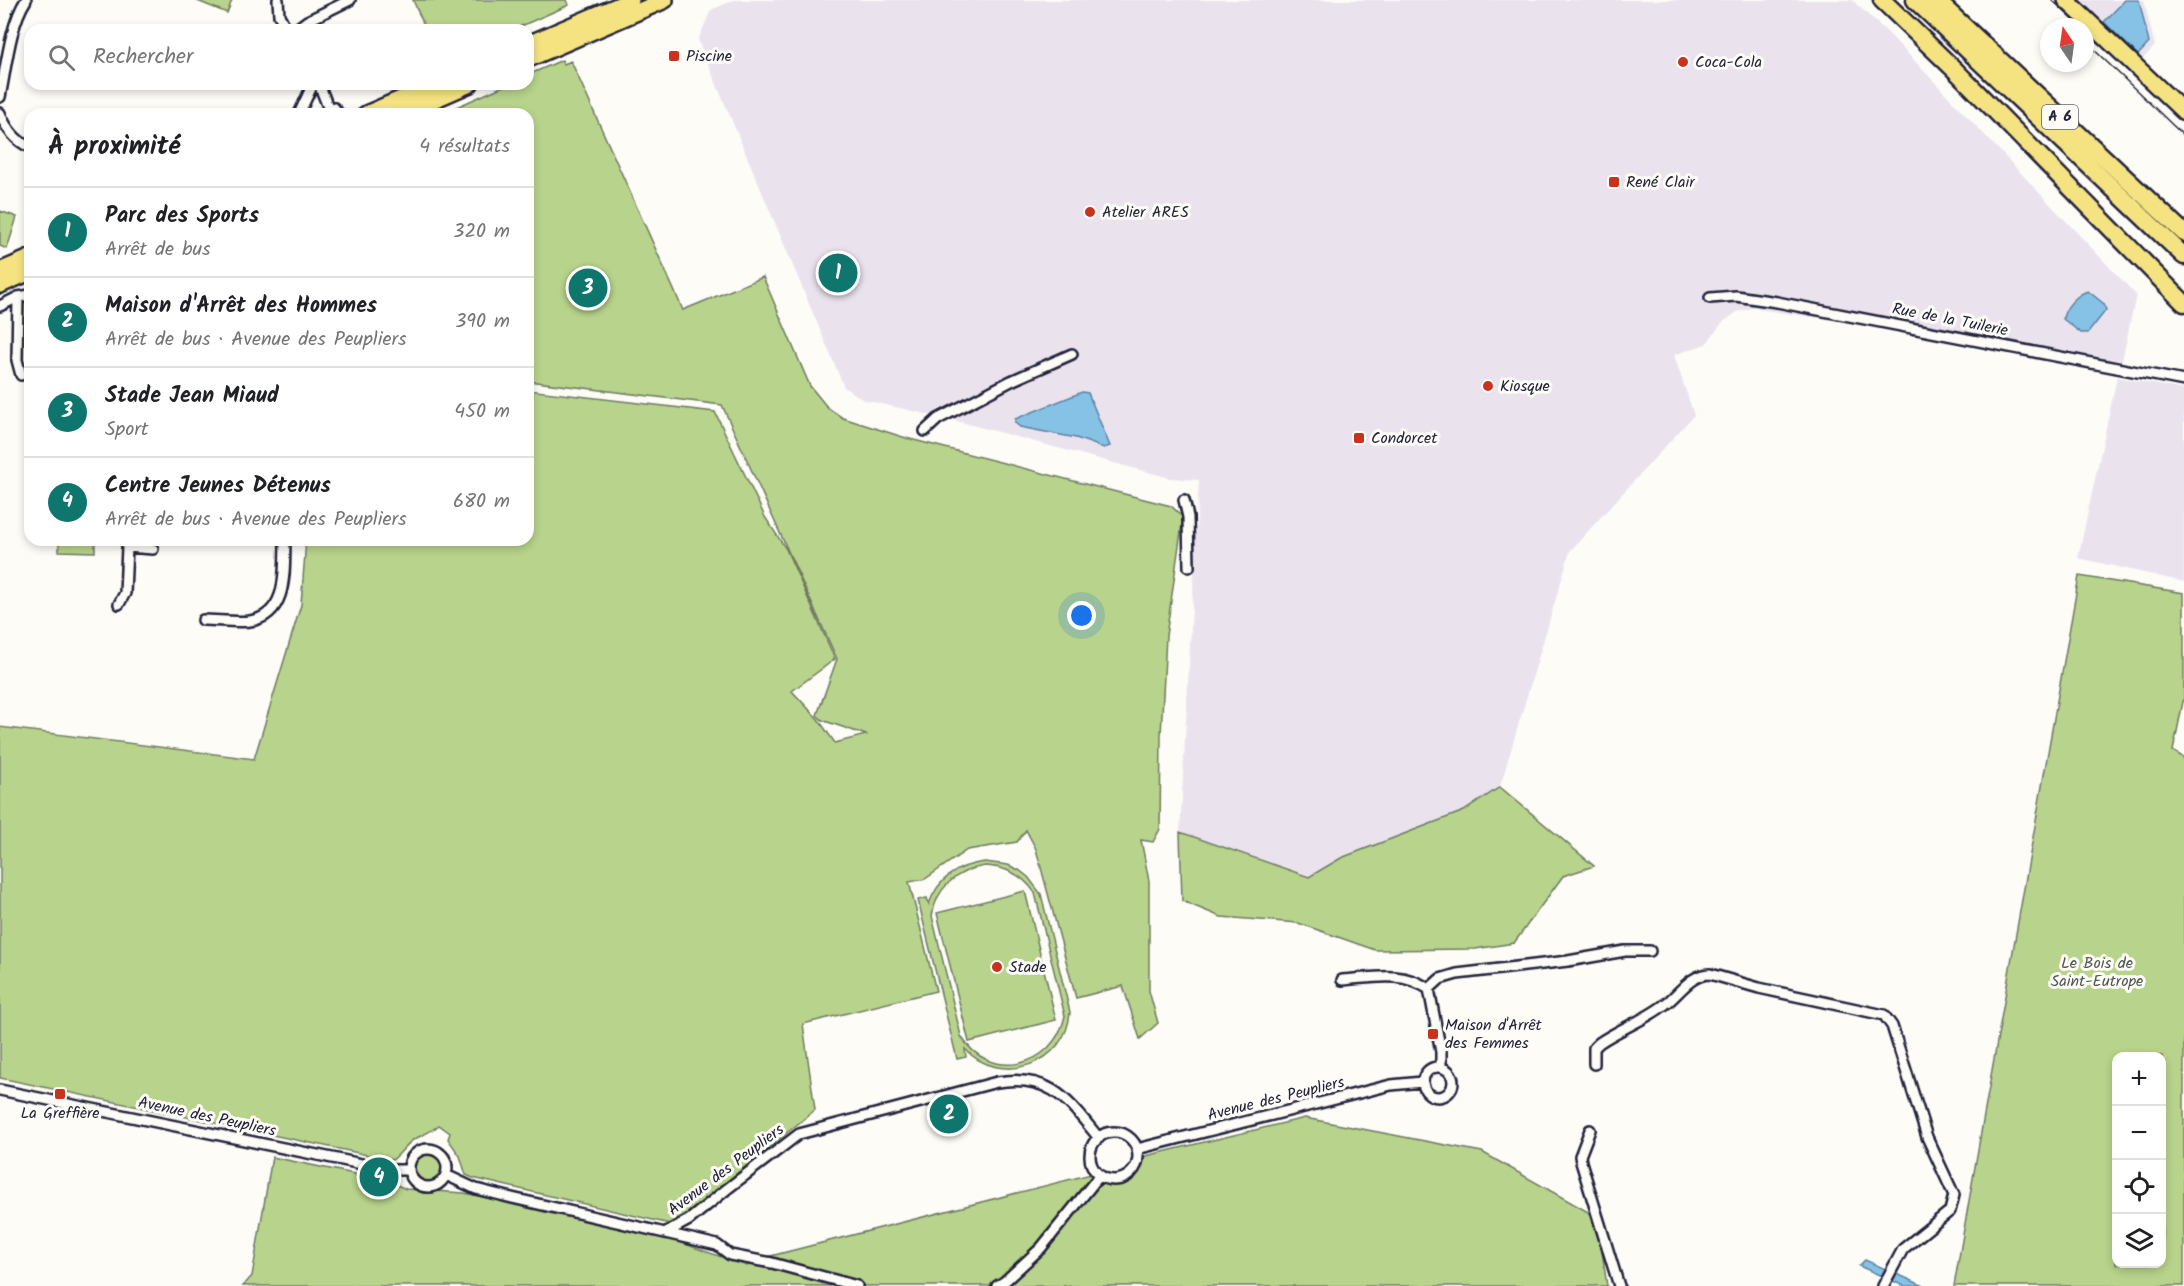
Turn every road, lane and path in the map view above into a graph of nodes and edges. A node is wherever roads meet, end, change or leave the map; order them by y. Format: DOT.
graph roads {
  1 [pos="26,0"];
  2 [pos="278,0"];
  3 [pos="350,0"];
  4 [pos="631,0"];
  5 [pos="665,0"];
  6 [pos="1882,0"];
  7 [pos="1914,0"];
  8 [pos="1936,0"];
  9 [pos="2066,0"];
  10 [pos="284,24"];
  11 [pos="303,24"];
  12 [pos="534,41"];
  13 [pos="534,55"];
  14 [pos="310,90"];
  15 [pos="322,90"];
  16 [pos="422,90"];
  17 [pos="456,90"];
  18 [pos="0,97"];
  19 [pos="302,108"];
  20 [pos="326,108"];
  21 [pos="380,108"];
  22 [pos="415,108"];
  23 [pos="2184,112"];
  24 [pos="0,113"];
  25 [pos="24,144"];
  26 [pos="2184,233"];
  27 [pos="2184,255"];
  28 [pos="24,261"];
  29 [pos="0,271"];
  30 [pos="24,275"];
  31 [pos="0,285"];
  32 [pos="24,296"];
  33 [pos="18,297"];
  34 [pos="1710,298"];
  35 [pos="2184,303"];
  36 [pos="0,306"];
  37 [pos="1072,354"];
  38 [pos="21,375"];
  39 [pos="2184,381"];
  40 [pos="925,431"];
  41 [pos="1184,500"];
  42 [pos="285,546"];
  43 [pos="153,549"];
  44 [pos="1189,567"];
  45 [pos="119,604"];
  46 [pos="203,620"];
  47 [pos="1650,951"];
  48 [pos="1342,980"];
  49 [pos="1429,989"];
  50 [pos="1594,1064"];
  51 [pos="1441,1067"];
  52 [pos="1422,1082"];
  53 [pos="0,1090"];
  54 [pos="1590,1130"];
  55 [pos="1099,1138"];
  56 [pos="1137,1149"];
  57 [pos="409,1170"];
  58 [pos="1100,1175"];
  59 [pos="446,1176"];
  60 [pos="665,1233"];
  61 [pos="857,1286"];
  62 [pos="997,1286"];
  63 [pos="1619,1286"];
  64 [pos="1883,1286"];
  1 -- 18 [label="street"];
  2 -- 10 [label="street"];
  3 -- 11 [label="street"];
  4 -- 12 [label="main road"];
  5 -- 13 [label="main road"];
  6 -- 35 [label="highway"];
  7 -- 27 [label="highway, A 6"];
  8 -- 26 [label="highway, A 6"];
  9 -- 23 [label="main road"];
  14 -- 19 [label="street"];
  15 -- 20 [label="street"];
  16 -- 21 [label="main road"];
  17 -- 22 [label="main road"];
  24 -- 25 [label="street"];
  28 -- 29 [label="main road"];
  30 -- 31 [label="main road"];
  32 -- 33 [label="street"];
  33 -- 36 [label="street"];
  33 -- 38 [label="street"];
  34 -- 39 [label="street, Rue de la Tuilerie"];
  37 -- 40 [label="street"];
  41 -- 44 [label="street"];
  42 -- 46 [label="street"];
  43 -- 45 [label="street"];
  47 -- 49 [label="street"];
  48 -- 49 [label="street"];
  49 -- 51 [label="street"];
  50 -- 64 [label="street"];
  51 -- 52 [label="street"];
  51 -- 52 [label="street"];
  52 -- 56 [label="street, Avenue des Peupliers"];
  53 -- 57 [label="street, Avenue des Peupliers"];
  54 -- 63 [label="street"];
  55 -- 56 [label="street"];
  55 -- 58 [label="street"];
  55 -- 60 [label="street, Avenue des Peupliers"];
  56 -- 58 [label="street"];
  57 -- 59 [label="street"];
  57 -- 59 [label="street"];
  58 -- 62 [label="street"];
  59 -- 60 [label="street, Avenue des Peupliers"];
  60 -- 61 [label="street, Avenue des Peupliers"];
}
